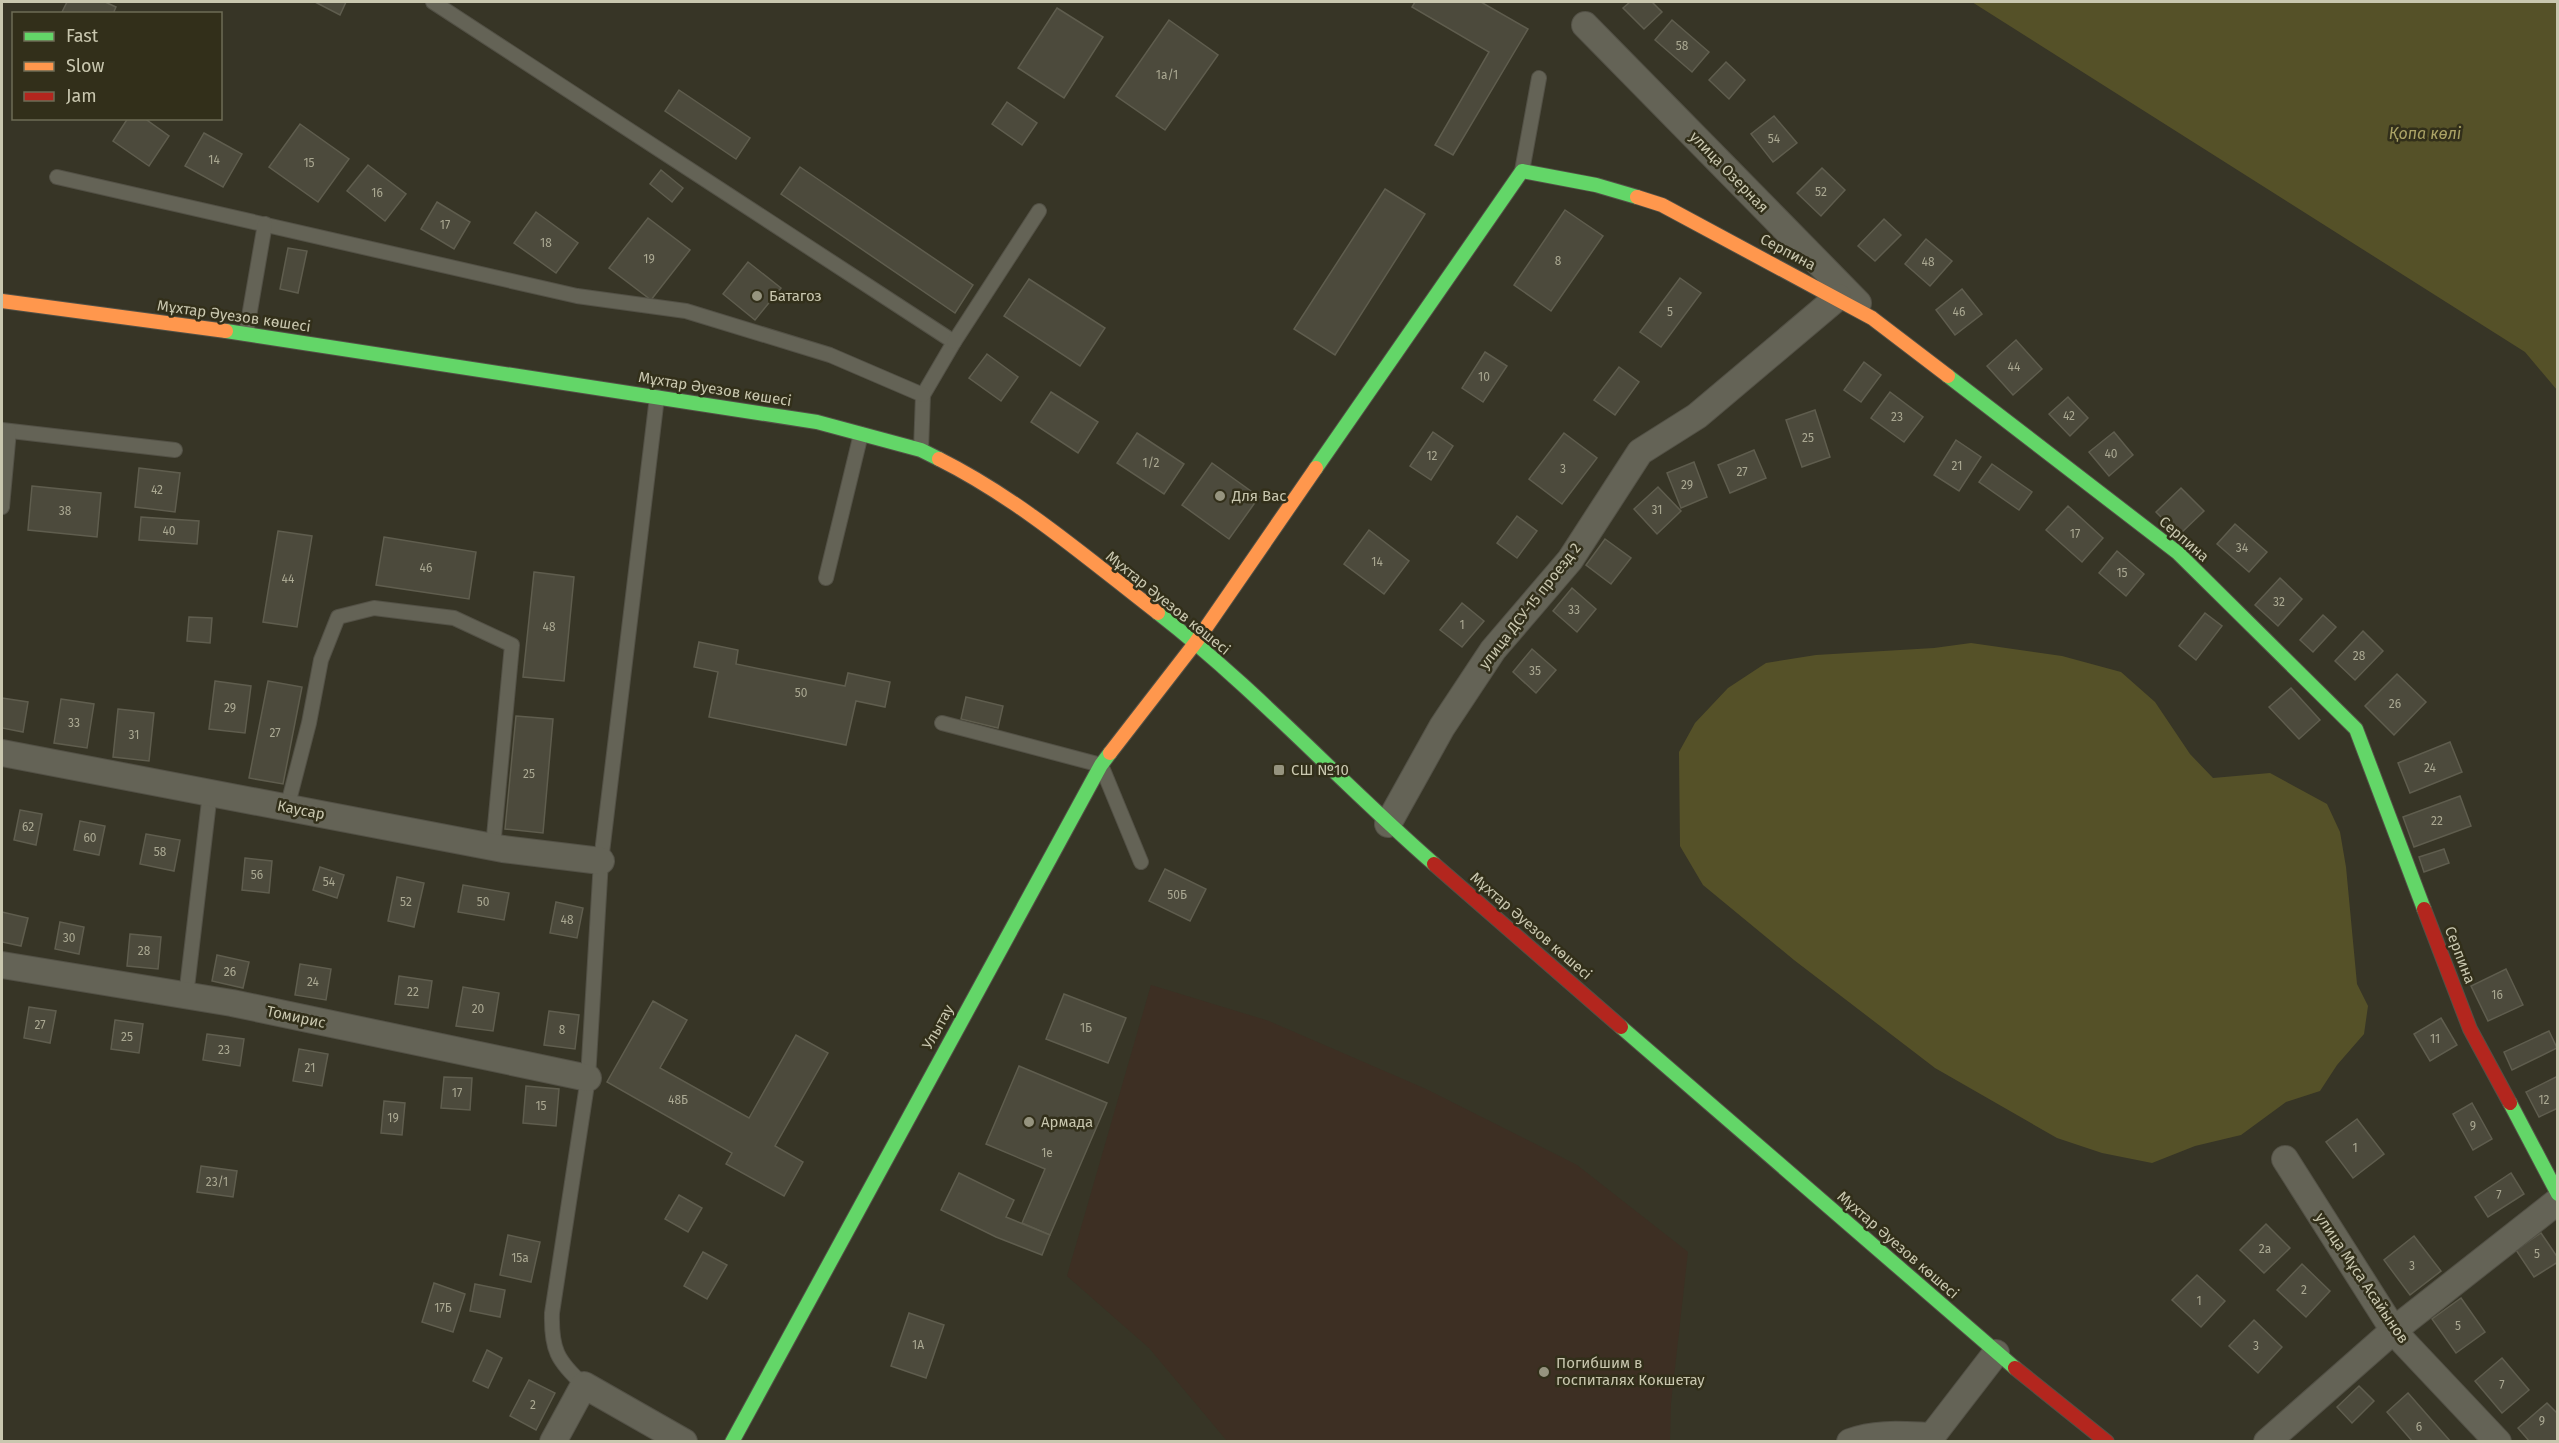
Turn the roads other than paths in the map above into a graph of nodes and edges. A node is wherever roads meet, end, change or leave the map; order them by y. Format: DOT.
graph roads {
  1 [pos="433,2"];
  2 [pos="1585,25"];
  3 [pos="1539,78"];
  4 [pos="1522,171"];
  5 [pos="57,177"];
  6 [pos="1039,211"];
  7 [pos="265,224"];
  8 [pos="1838,297"];
  9 [pos="2,301"];
  10 [pos="1872,318"];
  11 [pos="246,334"];
  12 [pos="954,342"];
  13 [pos="923,395"];
  14 [pos="657,397"];
  15 [pos="5,430"];
  16 [pos="861,434"];
  17 [pos="175,450"];
  18 [pos="921,450"];
  19 [pos="2,507"];
  20 [pos="826,578"];
  21 [pos="1196,642"];
  22 [pos="942,723"];
  23 [pos="2,753"];
  24 [pos="1101,765"];
  25 [pos="210,793"];
  26 [pos="287,808"];
  27 [pos="1388,824"];
  28 [pos="493,847"];
  29 [pos="601,861"];
  30 [pos="1141,862"];
  31 [pos="2,965"];
  32 [pos="186,996"];
  33 [pos="588,1078"];
  34 [pos="2285,1159"];
  35 [pos="2558,1194"];
  36 [pos="2558,1201"];
  37 [pos="2394,1330"];
  38 [pos="1996,1353"];
  39 [pos="584,1385"];
  40 [pos="1935,1439"];
  41 [pos="553,1442"];
  42 [pos="684,1442"];
  43 [pos="732,1442"];
  44 [pos="1850,1442"];
  45 [pos="2107,1442"];
  46 [pos="2267,1442"];
  47 [pos="2498,1442"];
  1 -- 12 [label="lane"];
  2 -- 10 [label="street, улица Озерная"];
  3 -- 4 [label="lane"];
  4 -- 8 [label="street, Серпина"];
  4 -- 21 [label="street"];
  5 -- 7 [label="lane"];
  6 -- 12 [label="lane"];
  7 -- 11 [label="lane"];
  7 -- 13 [label="lane"];
  8 -- 10 [label="street, Серпина"];
  8 -- 27 [label="street, улица ДСУ-15 проезд 2"];
  9 -- 11 [label="street, Мұхтар Әуезов көшесі"];
  10 -- 35 [label="street, Серпина"];
  11 -- 14 [label="street, Мұхтар Әуезов көшесі"];
  12 -- 13 [label="lane"];
  13 -- 18 [label="lane"];
  14 -- 16 [label="street, Мұхтар Әуезов көшесі"];
  14 -- 29 [label="lane"];
  15 -- 17 [label="lane"];
  15 -- 19 [label="lane"];
  16 -- 18 [label="street, Мұхтар Әуезов көшесі"];
  16 -- 20 [label="lane"];
  18 -- 21 [label="street, Мұхтар Әуезов көшесі"];
  21 -- 24 [label="street, Улытау"];
  21 -- 27 [label="street, Мұхтар Әуезов көшесі"];
  22 -- 24 [label="lane"];
  23 -- 25 [label="street, Каусар"];
  24 -- 30 [label="lane"];
  24 -- 43 [label="street, Улытау"];
  25 -- 26 [label="street, Каусар"];
  25 -- 32 [label="lane"];
  26 -- 28 [label="street, Каусар"];
  26 -- 28 [label="lane"];
  27 -- 38 [label="street, Мұхтар Әуезов көшесі"];
  28 -- 29 [label="street, Каусар"];
  29 -- 33 [label="lane"];
  31 -- 32 [label="street, Томирис"];
  32 -- 33 [label="street, Томирис"];
  33 -- 39 [label="lane"];
  34 -- 37 [label="street, улица Мұса Асайынов"];
  36 -- 37 [label="street"];
  37 -- 46 [label="street"];
  37 -- 47 [label="street, улица Мұса Асайынов"];
  38 -- 40 [label="street"];
  38 -- 45 [label="street, Мұхтар Әуезов көшесі"];
  39 -- 41 [label="street"];
  39 -- 42 [label="street"];
  40 -- 44 [label="street"];
}
